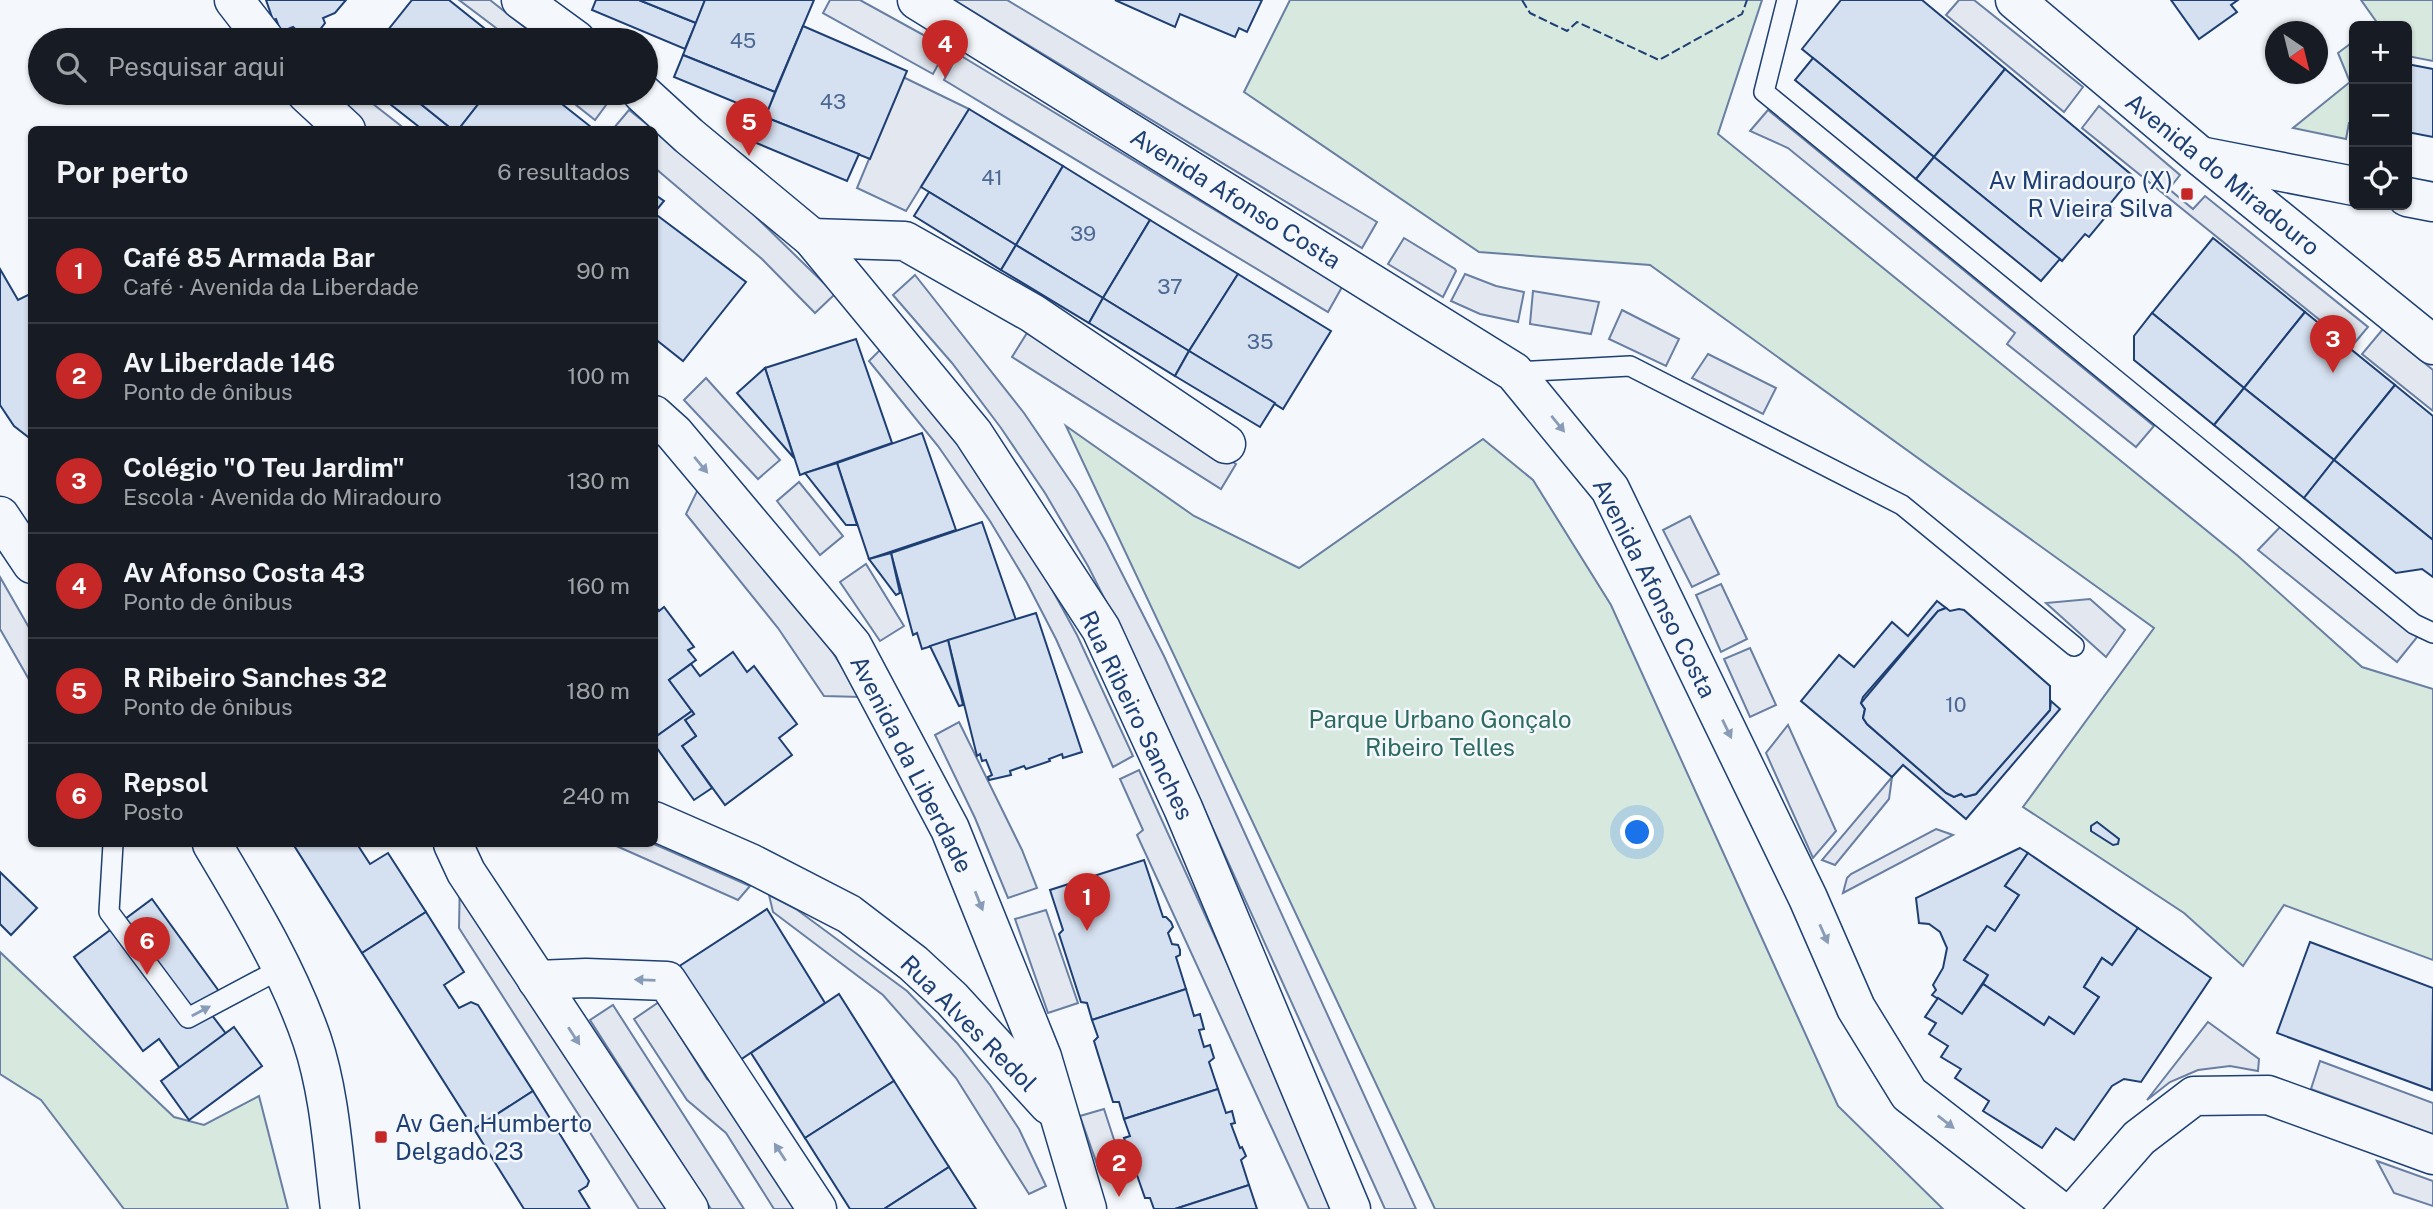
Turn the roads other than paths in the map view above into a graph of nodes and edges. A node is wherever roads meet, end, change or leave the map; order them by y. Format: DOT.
graph roads {
  1 [pos="234,0"];
  2 [pos="521,0"];
  3 [pos="917,0"];
  4 [pos="1787,0"];
  5 [pos="2015,0"];
  6 [pos="256,28"];
  7 [pos="560,28"];
  8 [pos="319,105"];
  9 [pos="655,105"];
  10 [pos="342,126"];
  11 [pos="2200,156"];
  12 [pos="2349,185"];
  13 [pos="2412,198"];
  14 [pos="2433,202"];
  15 [pos="812,238"];
  16 [pos="2433,345"];
  17 [pos="1514,372"];
  18 [pos="658,419"];
  19 [pos="1226,444"];
  20 [pos="12,524"];
  21 [pos="28,556"];
  22 [pos="2433,634"];
  23 [pos="2074,646"];
  24 [pos="658,823"];
  25 [pos="113,847"];
  26 [pos="214,847"];
  27 [pos="454,847"];
  28 [pos="282,968"];
  29 [pos="537,979"];
  30 [pos="1057,1114"];
  31 [pos="2433,1155"];
  32 [pos="340,1209"];
  33 [pos="689,1209"];
  34 [pos="817,1209"];
  35 [pos="1087,1209"];
  36 [pos="1351,1209"];
  37 [pos="2057,1209"];
  38 [pos="2077,1209"];
  1 -- 6 [label="street"];
  2 -- 7 [label="street"];
  3 -- 17 [label="street, Avenida Afonso Costa"];
  4 -- 22 [label="lane"];
  5 -- 11 [label="street, Avenida do Miradouro"];
  8 -- 10 [label="street"];
  9 -- 15 [label="street, Rua Ribeiro Sanches"];
  11 -- 12 [label="street"];
  11 -- 16 [label="street, Avenida do Miradouro"];
  13 -- 14 [label="street"];
  15 -- 19 [label="street"];
  15 -- 36 [label="street, Rua Ribeiro Sanches"];
  17 -- 23 [label="lane"];
  17 -- 37 [label="street, Avenida Afonso Costa, one-way"];
  18 -- 30 [label="street, Avenida da Liberdade, one-way"];
  20 -- 21 [label="street"];
  24 -- 30 [label="street, Rua Alves Redol"];
  25 -- 28 [label="lane, one-way"];
  26 -- 28 [label="street"];
  27 -- 29 [label="street"];
  28 -- 32 [label="street"];
  29 -- 33 [label="street, one-way"];
  34 -- 29 [label="street, one-way"];
  30 -- 35 [label="street, Avenida da Liberdade"];
  31 -- 38 [label="street"];
}
